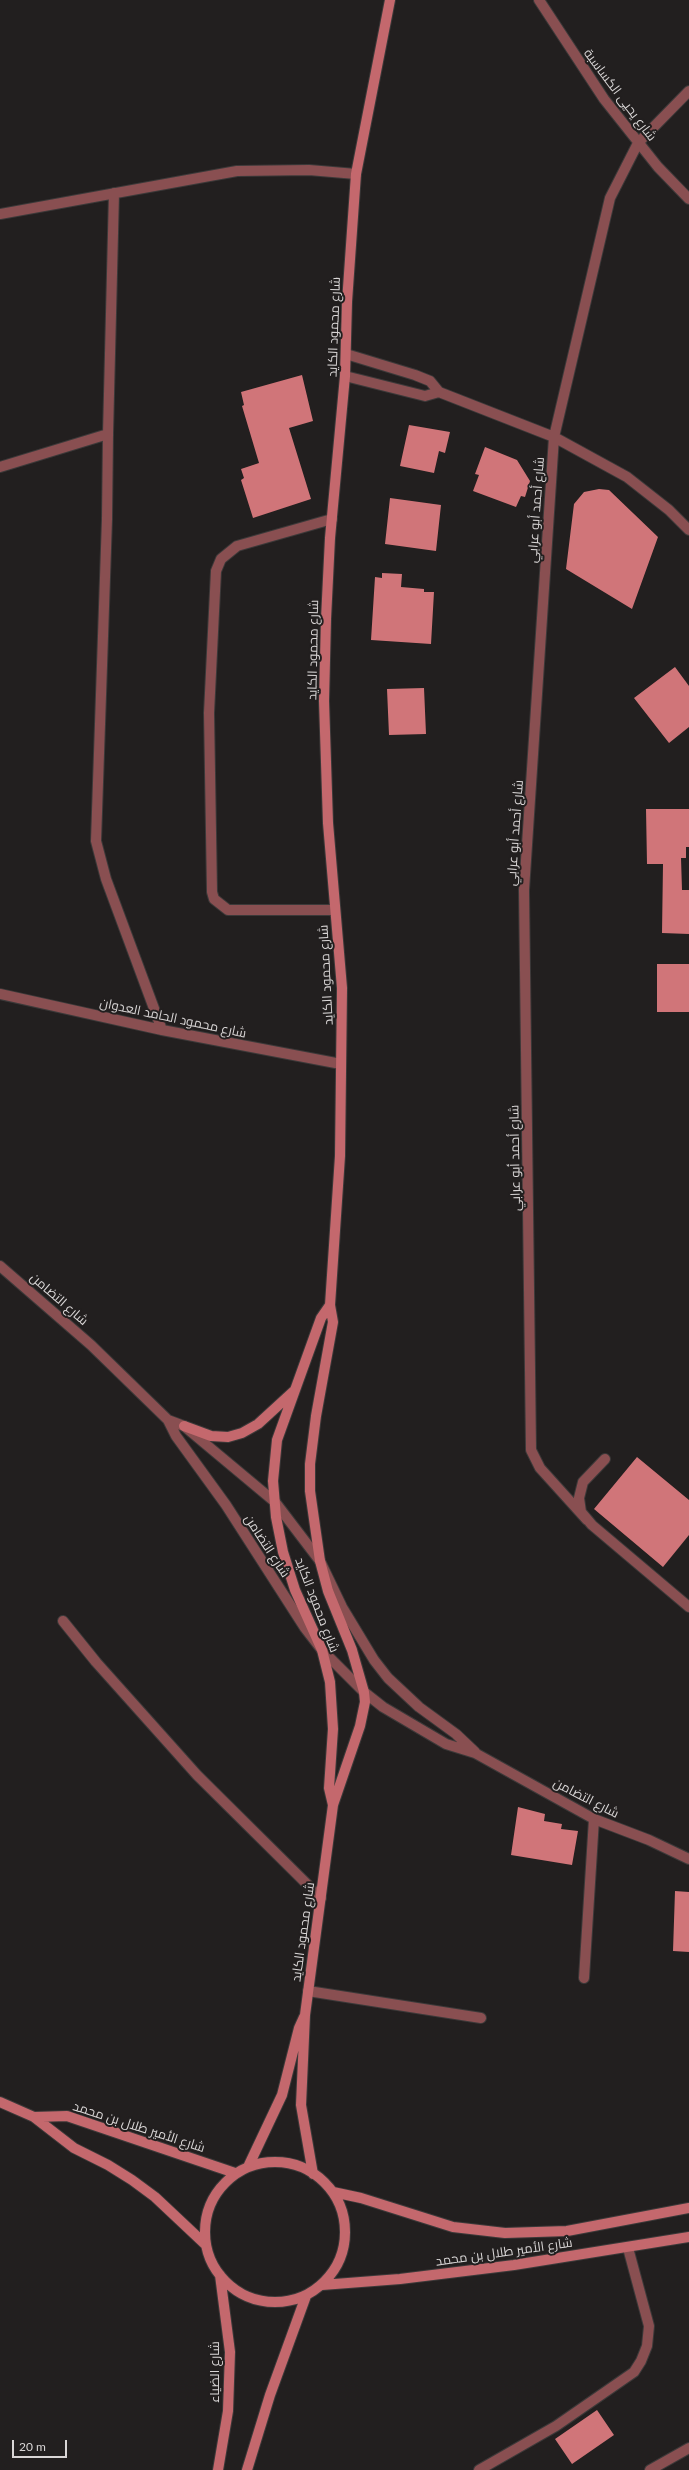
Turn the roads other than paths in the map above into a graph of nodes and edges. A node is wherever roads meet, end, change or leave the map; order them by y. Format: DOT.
graph roads {
  1 [pos="390,0"];
  2 [pos="539,0"];
  3 [pos="689,91"];
  4 [pos="638,143"];
  5 [pos="356,174"];
  6 [pos="114,193"];
  7 [pos="689,199"];
  8 [pos="0,214"];
  9 [pos="346,354"];
  10 [pos="345,376"];
  11 [pos="439,392"];
  12 [pos="108,434"];
  13 [pos="554,437"];
  14 [pos="0,468"];
  15 [pos="332,519"];
  16 [pos="689,530"];
  17 [pos="335,910"];
  18 [pos="0,994"];
  19 [pos="162,1030"];
  20 [pos="340,1064"];
  21 [pos="0,1266"];
  22 [pos="330,1305"];
  23 [pos="295,1390"];
  24 [pos="168,1420"];
  25 [pos="184,1426"];
  26 [pos="605,1459"];
  27 [pos="275,1502"];
  28 [pos="587,1520"];
  29 [pos="320,1561"];
  30 [pos="689,1607"];
  31 [pos="63,1621"];
  32 [pos="322,1650"];
  33 [pos="364,1692"];
  34 [pos="475,1753"];
  35 [pos="334,1805"];
  36 [pos="594,1819"];
  37 [pos="689,1859"];
  38 [pos="321,1898"];
  39 [pos="584,1978"];
  40 [pos="308,1991"];
  41 [pos="305,2015"];
  42 [pos="481,2018"];
  43 [pos="0,2102"];
  44 [pos="34,2117"];
  45 [pos="248,2167"];
  46 [pos="235,2173"];
  47 [pos="313,2174"];
  48 [pos="333,2192"];
  49 [pos="689,2208"];
  50 [pos="689,2237"];
  51 [pos="206,2245"];
  52 [pos="628,2248"];
  53 [pos="220,2275"];
  54 [pos="322,2285"];
  55 [pos="306,2296"];
  56 [pos="689,2448"];
  57 [pos="218,2470"];
  58 [pos="248,2470"];
  59 [pos="479,2470"];
  60 [pos="650,2470"];
  1 -- 5 [label="street, شارع محمود الكايد"];
  2 -- 4 [label="street, شارع يحيى الكساسبة"];
  3 -- 4 [label="street, شارع أحمد أبو عرابي"];
  4 -- 7 [label="street, شارع يحيى الكساسبة"];
  4 -- 13 [label="street, شارع أحمد أبو عرابي"];
  5 -- 6 [label="street"];
  5 -- 9 [label="street, شارع محمود الكايد"];
  6 -- 8 [label="street"];
  6 -- 12 [label="street"];
  9 -- 10 [label="street, شارع محمود الكايد"];
  9 -- 11 [label="street"];
  10 -- 11 [label="street"];
  10 -- 15 [label="street, شارع محمود الكايد"];
  11 -- 13 [label="street"];
  12 -- 14 [label="street"];
  12 -- 19 [label="street"];
  13 -- 16 [label="street"];
  13 -- 28 [label="street, شارع أحمد أبو عرابي"];
  15 -- 17 [label="street, شارع محمود الكايد"];
  15 -- 17 [label="street"];
  17 -- 20 [label="street, شارع محمود الكايد"];
  18 -- 19 [label="street, شارع محمود الحامد العدوان"];
  19 -- 20 [label="street, شارع محمود الحامد العدوان"];
  20 -- 22 [label="street, شارع محمود الكايد"];
  21 -- 24 [label="street, شارع التضامن"];
  22 -- 23 [label="street, شارع محمود الكايد"];
  22 -- 29 [label="street, شارع محمود الكايد"];
  23 -- 25 [label="street"];
  23 -- 27 [label="street, شارع محمود الكايد"];
  24 -- 25 [label="street, شارع التضامن"];
  24 -- 32 [label="street, شارع التضامن"];
  25 -- 27 [label="street, شارع التضامن"];
  26 -- 28 [label="street, شارع أحمد أبو عرابي"];
  27 -- 29 [label="street, شارع التضامن"];
  27 -- 32 [label="street, شارع محمود الكايد"];
  28 -- 30 [label="street, شارع أحمد أبو عرابي"];
  29 -- 33 [label="street, شارع محمود الكايد"];
  29 -- 34 [label="street, شارع التضامن"];
  31 -- 38 [label="street"];
  32 -- 33 [label="street, شارع التضامن"];
  32 -- 35 [label="street, شارع محمود الكايد"];
  33 -- 34 [label="street, شارع التضامن"];
  33 -- 35 [label="street, شارع محمود الكايد"];
  34 -- 36 [label="street, شارع التضامن"];
  35 -- 38 [label="street, شارع محمود الكايد"];
  36 -- 37 [label="street, شارع التضامن"];
  36 -- 39 [label="street"];
  38 -- 40 [label="street, شارع محمود الكايد"];
  40 -- 41 [label="street, شارع محمود الكايد"];
  40 -- 42 [label="street"];
  41 -- 45 [label="street, شارع محمود الكايد"];
  41 -- 47 [label="street, شارع محمود الكايد"];
  43 -- 44 [label="street, شارع الأمير طلال بن محمد"];
  44 -- 46 [label="street, شارع الأمير طلال بن محمد"];
  44 -- 51 [label="street, شارع الأمير طلال بن محمد"];
  45 -- 46 [label="street"];
  45 -- 47 [label="street"];
  46 -- 51 [label="street"];
  47 -- 48 [label="street"];
  48 -- 49 [label="street, شارع الأمير طلال بن محمد"];
  48 -- 54 [label="street"];
  50 -- 52 [label="street, شارع الأمير طلال بن محمد"];
  51 -- 53 [label="street"];
  52 -- 54 [label="street, شارع الأمير طلال بن محمد"];
  52 -- 59 [label="street"];
  53 -- 55 [label="street"];
  53 -- 57 [label="street, شارع الضياء"];
  54 -- 55 [label="street"];
  55 -- 58 [label="street"];
  56 -- 60 [label="street"];
}
